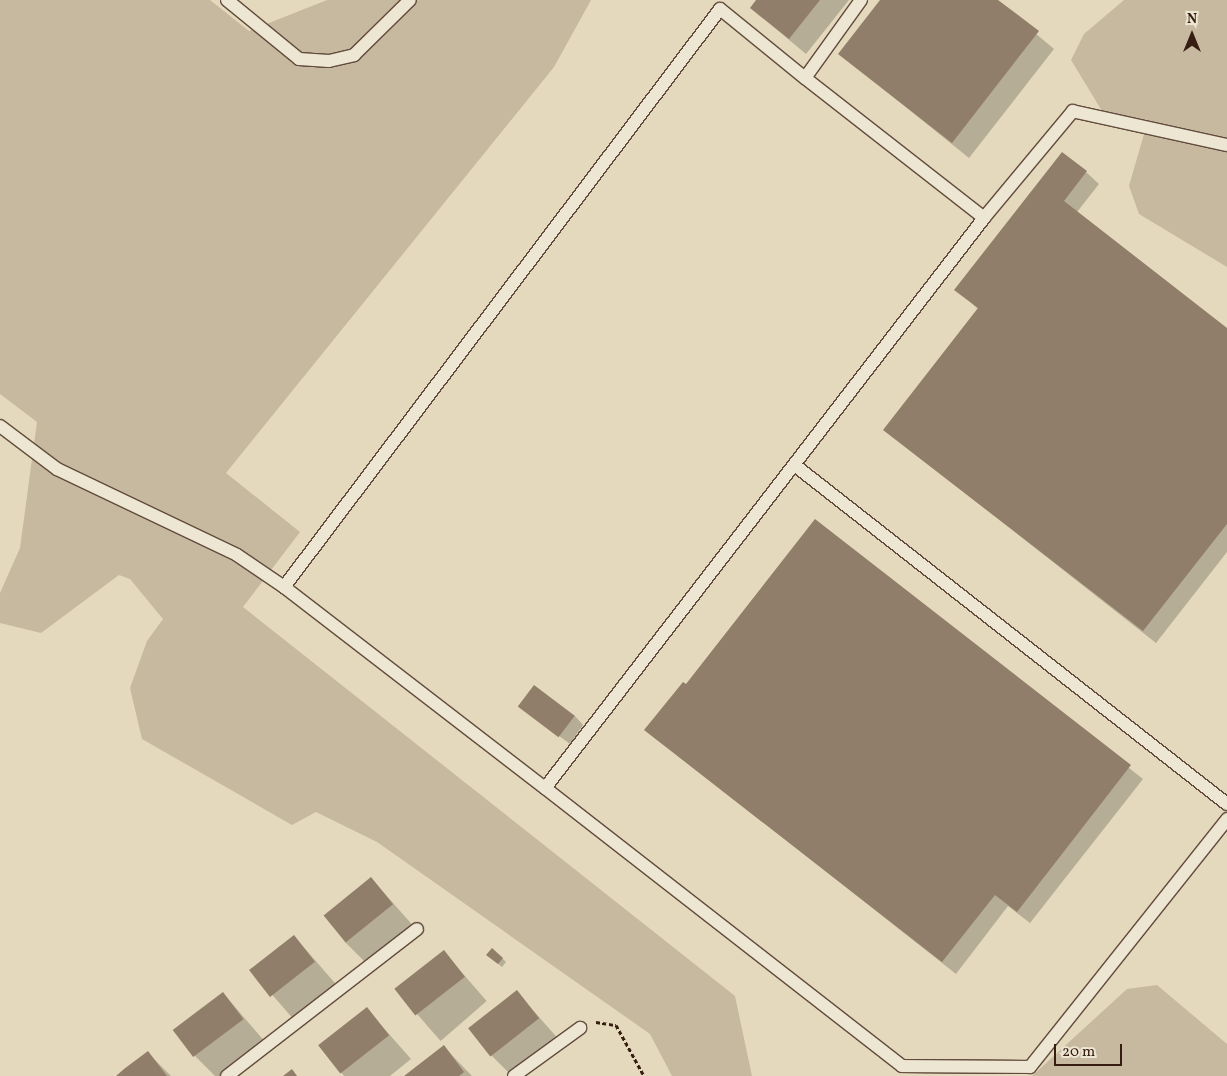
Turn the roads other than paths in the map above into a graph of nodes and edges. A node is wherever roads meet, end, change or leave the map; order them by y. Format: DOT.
graph roads {
  1 [pos="228,0"];
  2 [pos="410,0"];
  3 [pos="861,0"];
  4 [pos="723,5"];
  5 [pos="805,78"];
  6 [pos="1227,145"];
  7 [pos="984,218"];
  8 [pos="0,426"];
  9 [pos="796,468"];
  10 [pos="284,587"];
  11 [pos="545,788"];
  12 [pos="1227,804"];
  13 [pos="1227,818"];
  14 [pos="418,929"];
  15 [pos="580,1028"];
  16 [pos="227,1076"];
  17 [pos="514,1076"];
  1 -- 2 [label="lane"];
  3 -- 5 [label="lane"];
  4 -- 5 [label="lane"];
  4 -- 10 [label="lane"];
  5 -- 7 [label="lane"];
  6 -- 7 [label="lane"];
  7 -- 9 [label="lane"];
  8 -- 10 [label="lane"];
  9 -- 11 [label="lane"];
  9 -- 12 [label="lane"];
  10 -- 11 [label="lane"];
  11 -- 13 [label="lane"];
  14 -- 16 [label="lane"];
  15 -- 17 [label="lane"];
}
